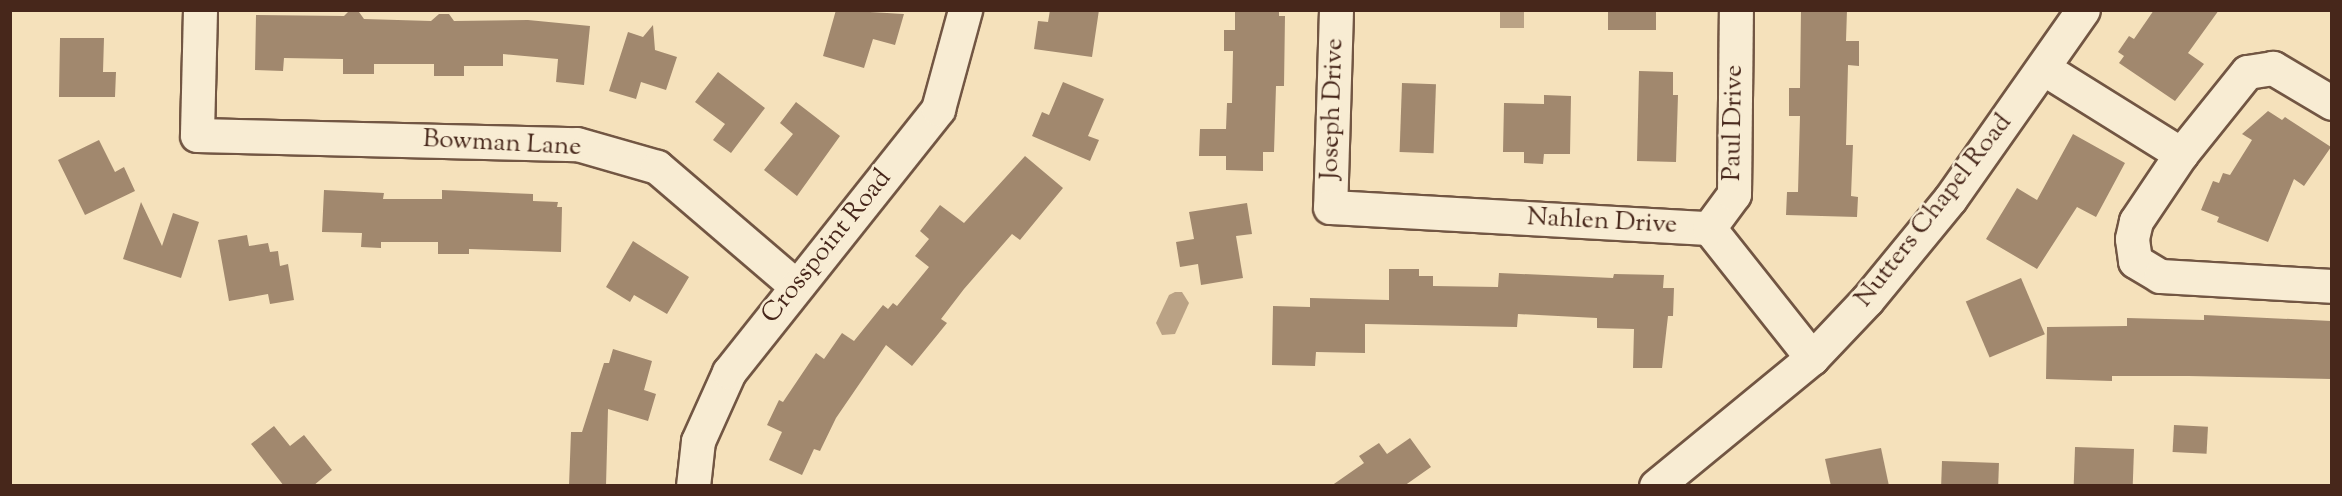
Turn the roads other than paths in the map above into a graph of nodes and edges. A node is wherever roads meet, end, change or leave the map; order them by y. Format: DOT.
graph roads {
  1 [pos="200,10"];
  2 [pos="965,10"];
  3 [pos="1336,10"];
  4 [pos="1736,10"];
  5 [pos="2083,10"];
  6 [pos="2043,68"];
  7 [pos="2331,103"];
  8 [pos="2181,154"];
  9 [pos="1330,207"];
  10 [pos="1709,228"];
  11 [pos="796,286"];
  12 [pos="2331,286"];
  13 [pos="1812,358"];
  14 [pos="693,486"];
  15 [pos="1656,486"];
  1 -- 11 [label="street, Bowman Lane"];
  2 -- 11 [label="street, Crosspoint Road"];
  3 -- 9 [label="street, Joseph Drive"];
  4 -- 10 [label="street, Paul Drive"];
  5 -- 6 [label="street, Nutters Chapel Road"];
  6 -- 8 [label="street"];
  6 -- 13 [label="street, Nutters Chapel Road"];
  7 -- 8 [label="street"];
  8 -- 12 [label="street"];
  9 -- 10 [label="street, Nahlen Drive"];
  10 -- 13 [label="street, Nahlen Drive"];
  11 -- 14 [label="street, Crosspoint Road"];
  13 -- 15 [label="street, Nutters Chapel Road"];
}
